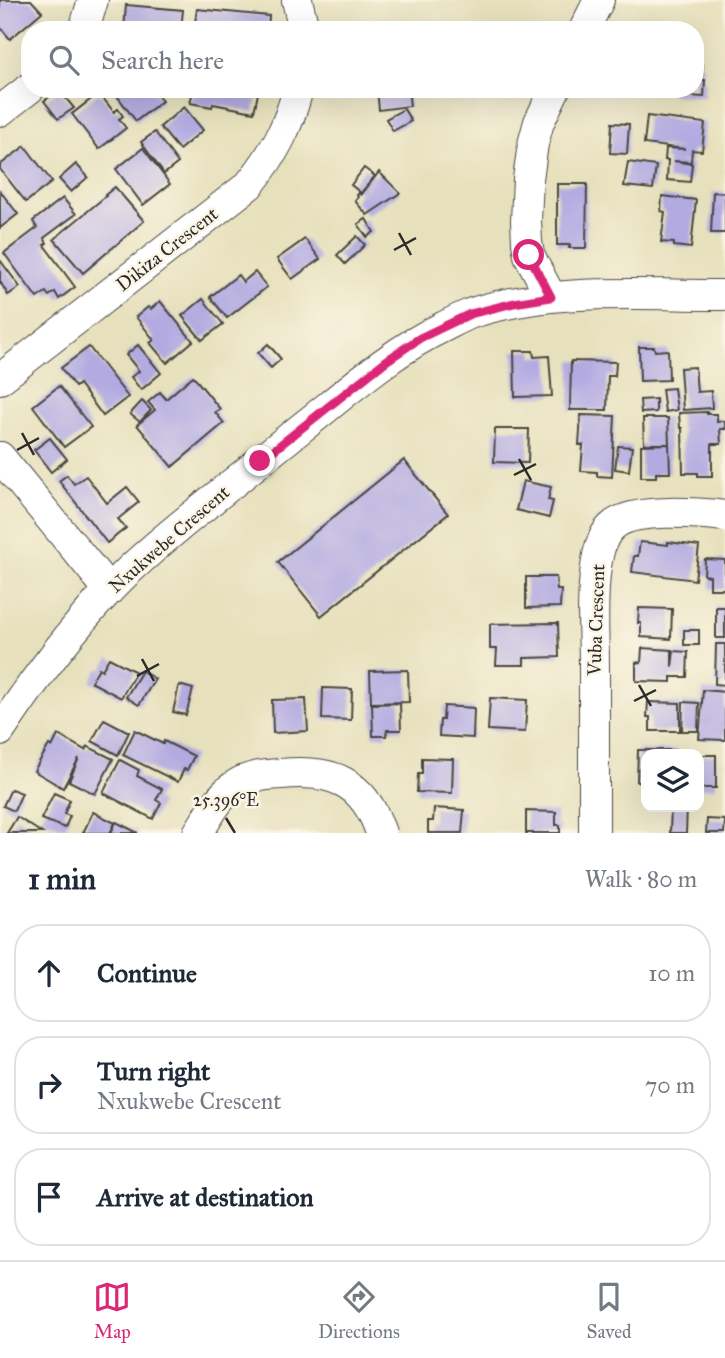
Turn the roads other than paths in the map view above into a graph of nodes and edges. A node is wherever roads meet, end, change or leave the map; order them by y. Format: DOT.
graph roads {
  1 [pos="93,0"];
  2 [pos="297,0"];
  3 [pos="599,0"];
  4 [pos="87,21"];
  5 [pos="302,21"];
  6 [pos="588,21"];
  7 [pos="21,95"];
  8 [pos="295,98"];
  9 [pos="551,98"];
  10 [pos="0,111"];
  11 [pos="725,295"];
  12 [pos="551,297"];
  13 [pos="0,379"];
  14 [pos="0,457"];
  15 [pos="725,516"];
  16 [pos="109,590"];
  17 [pos="0,731"];
  18 [pos="198,833"];
  19 [pos="381,833"];
  20 [pos="594,833"];
  1 -- 4 [label="street"];
  2 -- 5 [label="street"];
  3 -- 6 [label="street"];
  7 -- 10 [label="street"];
  8 -- 13 [label="street, Dikiza Crescent"];
  9 -- 12 [label="street"];
  11 -- 12 [label="street, Nxukwebe Crescent"];
  12 -- 16 [label="street, Nxukwebe Crescent"];
  14 -- 16 [label="street"];
  15 -- 20 [label="street, Vuba Crescent"];
  16 -- 17 [label="street, Nxukwebe Crescent"];
  18 -- 19 [label="street"];
}
